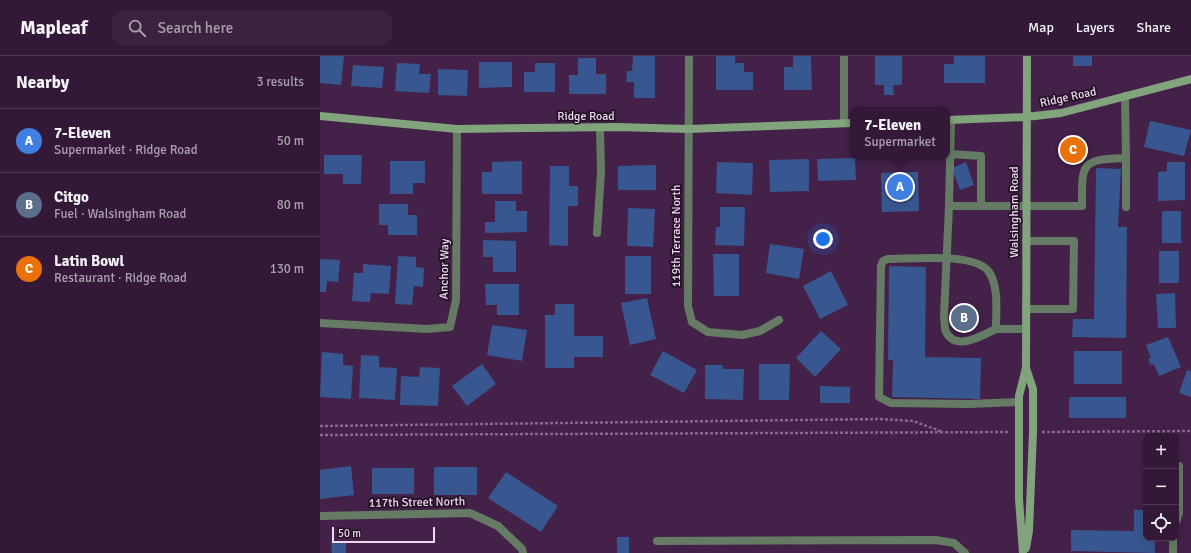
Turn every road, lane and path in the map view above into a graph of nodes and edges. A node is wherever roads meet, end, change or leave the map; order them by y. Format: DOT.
graph roads {
  1 [pos="688,56"];
  2 [pos="844,56"];
  3 [pos="1027,56"];
  4 [pos="1191,79"];
  5 [pos="1125,96"];
  6 [pos="320,116"];
  7 [pos="1026,117"];
  8 [pos="950,120"];
  9 [pos="850,123"];
  10 [pos="844,124"];
  11 [pos="600,128"];
  12 [pos="457,129"];
  13 [pos="688,129"];
  14 [pos="950,154"];
  15 [pos="1126,158"];
  16 [pos="950,159"];
  17 [pos="949,206"];
  18 [pos="981,206"];
  19 [pos="1026,206"];
  20 [pos="1126,207"];
  21 [pos="597,233"];
  22 [pos="1026,241"];
  23 [pos="946,259"];
  24 [pos="1026,309"];
  25 [pos="779,320"];
  26 [pos="320,323"];
  27 [pos="996,329"];
  28 [pos="1026,329"];
  29 [pos="1026,368"];
  30 [pos="1019,402"];
  31 [pos="320,426"];
  32 [pos="1018,432"];
  33 [pos="1033,432"];
  34 [pos="1191,432"];
  35 [pos="948,433"];
  36 [pos="320,435"];
  37 [pos="1179,469"];
  38 [pos="1178,505"];
  39 [pos="320,516"];
  40 [pos="657,541"];
  41 [pos="1174,541"];
  42 [pos="523,553"];
  43 [pos="965,553"];
  44 [pos="1024,553"];
  45 [pos="1173,553"];
  1 -- 13 [label="street, 119th Terrace North"];
  2 -- 10 [label="street"];
  3 -- 7 [label="street, Walsingham Road"];
  4 -- 5 [label="street, Ridge Road"];
  5 -- 7 [label="street, Ridge Road"];
  5 -- 15 [label="street"];
  6 -- 12 [label="street, Ridge Road"];
  7 -- 8 [label="street, Ridge Road"];
  7 -- 19 [label="street, Walsingham Road"];
  9 -- 10 [label="street, Ridge Road"];
  10 -- 13 [label="street, Ridge Road"];
  11 -- 12 [label="street, Ridge Road"];
  11 -- 13 [label="street, Ridge Road"];
  11 -- 21 [label="street"];
  12 -- 26 [label="street, Anchor Way"];
  13 -- 25 [label="street, 119th Terrace North"];
  14 -- 18 [label="street"];
  15 -- 19 [label="street"];
  15 -- 20 [label="street"];
  16 -- 17 [label="street"];
  17 -- 18 [label="street"];
  17 -- 23 [label="street"];
  18 -- 19 [label="street"];
  19 -- 22 [label="street, Walsingham Road"];
  22 -- 24 [label="street, Walsingham Road"];
  22 -- 24 [label="street"];
  23 -- 27 [label="street"];
  23 -- 27 [label="street"];
  23 -- 30 [label="street"];
  24 -- 28 [label="street, Walsingham Road"];
  27 -- 28 [label="street"];
  28 -- 29 [label="street, Walsingham Road"];
  29 -- 30 [label="street, Walsingham Road"];
  29 -- 33 [label="street, Walsingham Road"];
  30 -- 32 [label="street, Walsingham Road"];
  31 -- 35 [label="path"];
  32 -- 35 [label="path"];
  32 -- 44 [label="street, Walsingham Road"];
  33 -- 34 [label="path"];
  33 -- 44 [label="street, Walsingham Road"];
  35 -- 36 [label="path"];
  37 -- 38 [label="street"];
  39 -- 42 [label="street, 117th Street North"];
  40 -- 43 [label="street"];
  41 -- 45 [label="street"];
}
